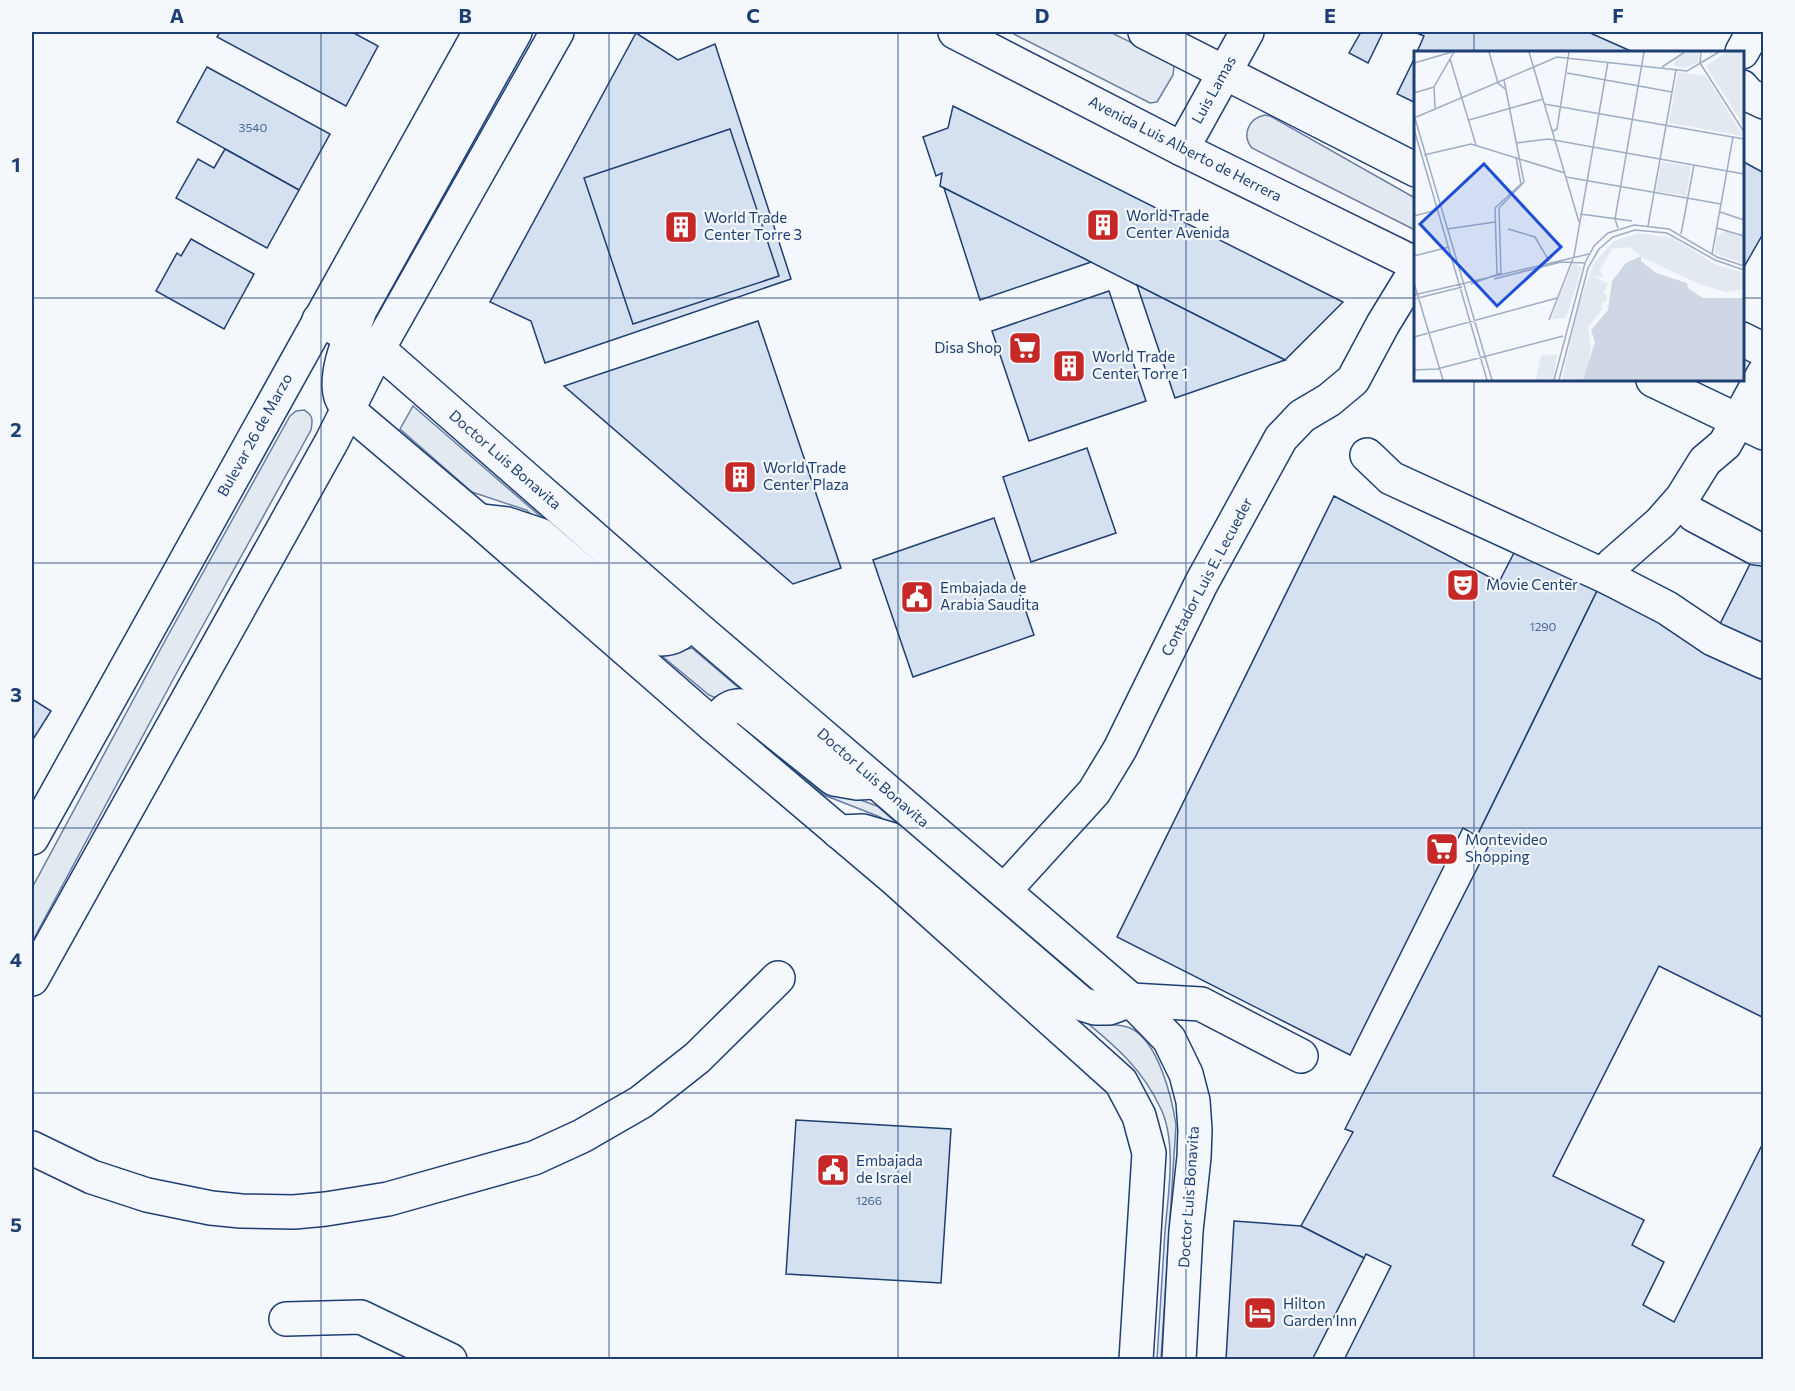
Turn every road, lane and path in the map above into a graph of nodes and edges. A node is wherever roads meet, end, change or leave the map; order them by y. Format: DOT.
graph roads {
  1 [pos="480,32"];
  2 [pos="515,32"];
  3 [pos="557,32"];
  4 [pos="955,32"];
  5 [pos="1145,32"];
  6 [pos="1247,32"];
  7 [pos="1753,32"];
  8 [pos="1743,51"];
  9 [pos="1225,71"];
  10 [pos="1744,88"];
  11 [pos="1764,102"];
  12 [pos="1182,149"];
  13 [pos="1414,169"];
  14 [pos="1414,263"];
  15 [pos="1414,273"];
  16 [pos="319,320"];
  17 [pos="1744,340"];
  18 [pos="364,343"];
  19 [pos="1764,350"];
  20 [pos="1764,373"];
  21 [pos="1655,381"];
  22 [pos="348,410"];
  23 [pos="1742,432"];
  24 [pos="1367,455"];
  25 [pos="1694,515"];
  26 [pos="479,521"];
  27 [pos="1764,549"];
  28 [pos="1608,578"];
  29 [pos="691,623"];
  30 [pos="1764,662"];
  31 [pos="713,725"];
  32 [pos="876,782"];
  33 [pos="839,832"];
  34 [pos="32,838"];
  35 [pos="1004,891"];
  36 [pos="778,978"];
  37 [pos="32,979"];
  38 [pos="1131,1000"];
  39 [pos="1301,1056"];
  40 [pos="32,1148"];
  41 [pos="286,1319"];
  42 [pos="450,1359"];
  43 [pos="1136,1359"];
  44 [pos="1179,1359"];
  1 -- 16 [label="street, Bulevar 26 de Marzo"];
  2 -- 18 [label="street"];
  3 -- 18 [label="street"];
  4 -- 12 [label="street, Avenida Luis Alberto de Herrera"];
  5 -- 9 [label="street"];
  6 -- 9 [label="street, Luis Lamas"];
  7 -- 8 [label="street"];
  9 -- 12 [label="street, Luis Lamas"];
  9 -- 13 [label="street"];
  10 -- 11 [label="street"];
  12 -- 14 [label="street, Avenida Luis Alberto de Herrera"];
  15 -- 35 [label="street, Contador Luis E. Lecueder"];
  16 -- 18 [label="street, Doctor Luis Bonavita"];
  16 -- 34 [label="street, Bulevar 26 de Marzo"];
  17 -- 19 [label="street"];
  18 -- 22 [label="street"];
  18 -- 29 [label="street, Doctor Luis Bonavita"];
  20 -- 23 [label="street"];
  21 -- 23 [label="street"];
  22 -- 26 [label="street"];
  22 -- 37 [label="street"];
  23 -- 25 [label="street"];
  23 -- 28 [label="street"];
  24 -- 28 [label="street"];
  25 -- 27 [label="street"];
  25 -- 28 [label="street"];
  26 -- 29 [label="street"];
  26 -- 31 [label="street"];
  28 -- 30 [label="street"];
  29 -- 32 [label="street, Doctor Luis Bonavita"];
  31 -- 32 [label="street"];
  31 -- 33 [label="street"];
  32 -- 35 [label="street, Doctor Luis Bonavita"];
  33 -- 38 [label="street"];
  33 -- 43 [label="street"];
  35 -- 38 [label="street, Doctor Luis Bonavita"];
  36 -- 40 [label="street"];
  38 -- 39 [label="street"];
  38 -- 44 [label="street, Doctor Luis Bonavita"];
  41 -- 42 [label="street"];
}
